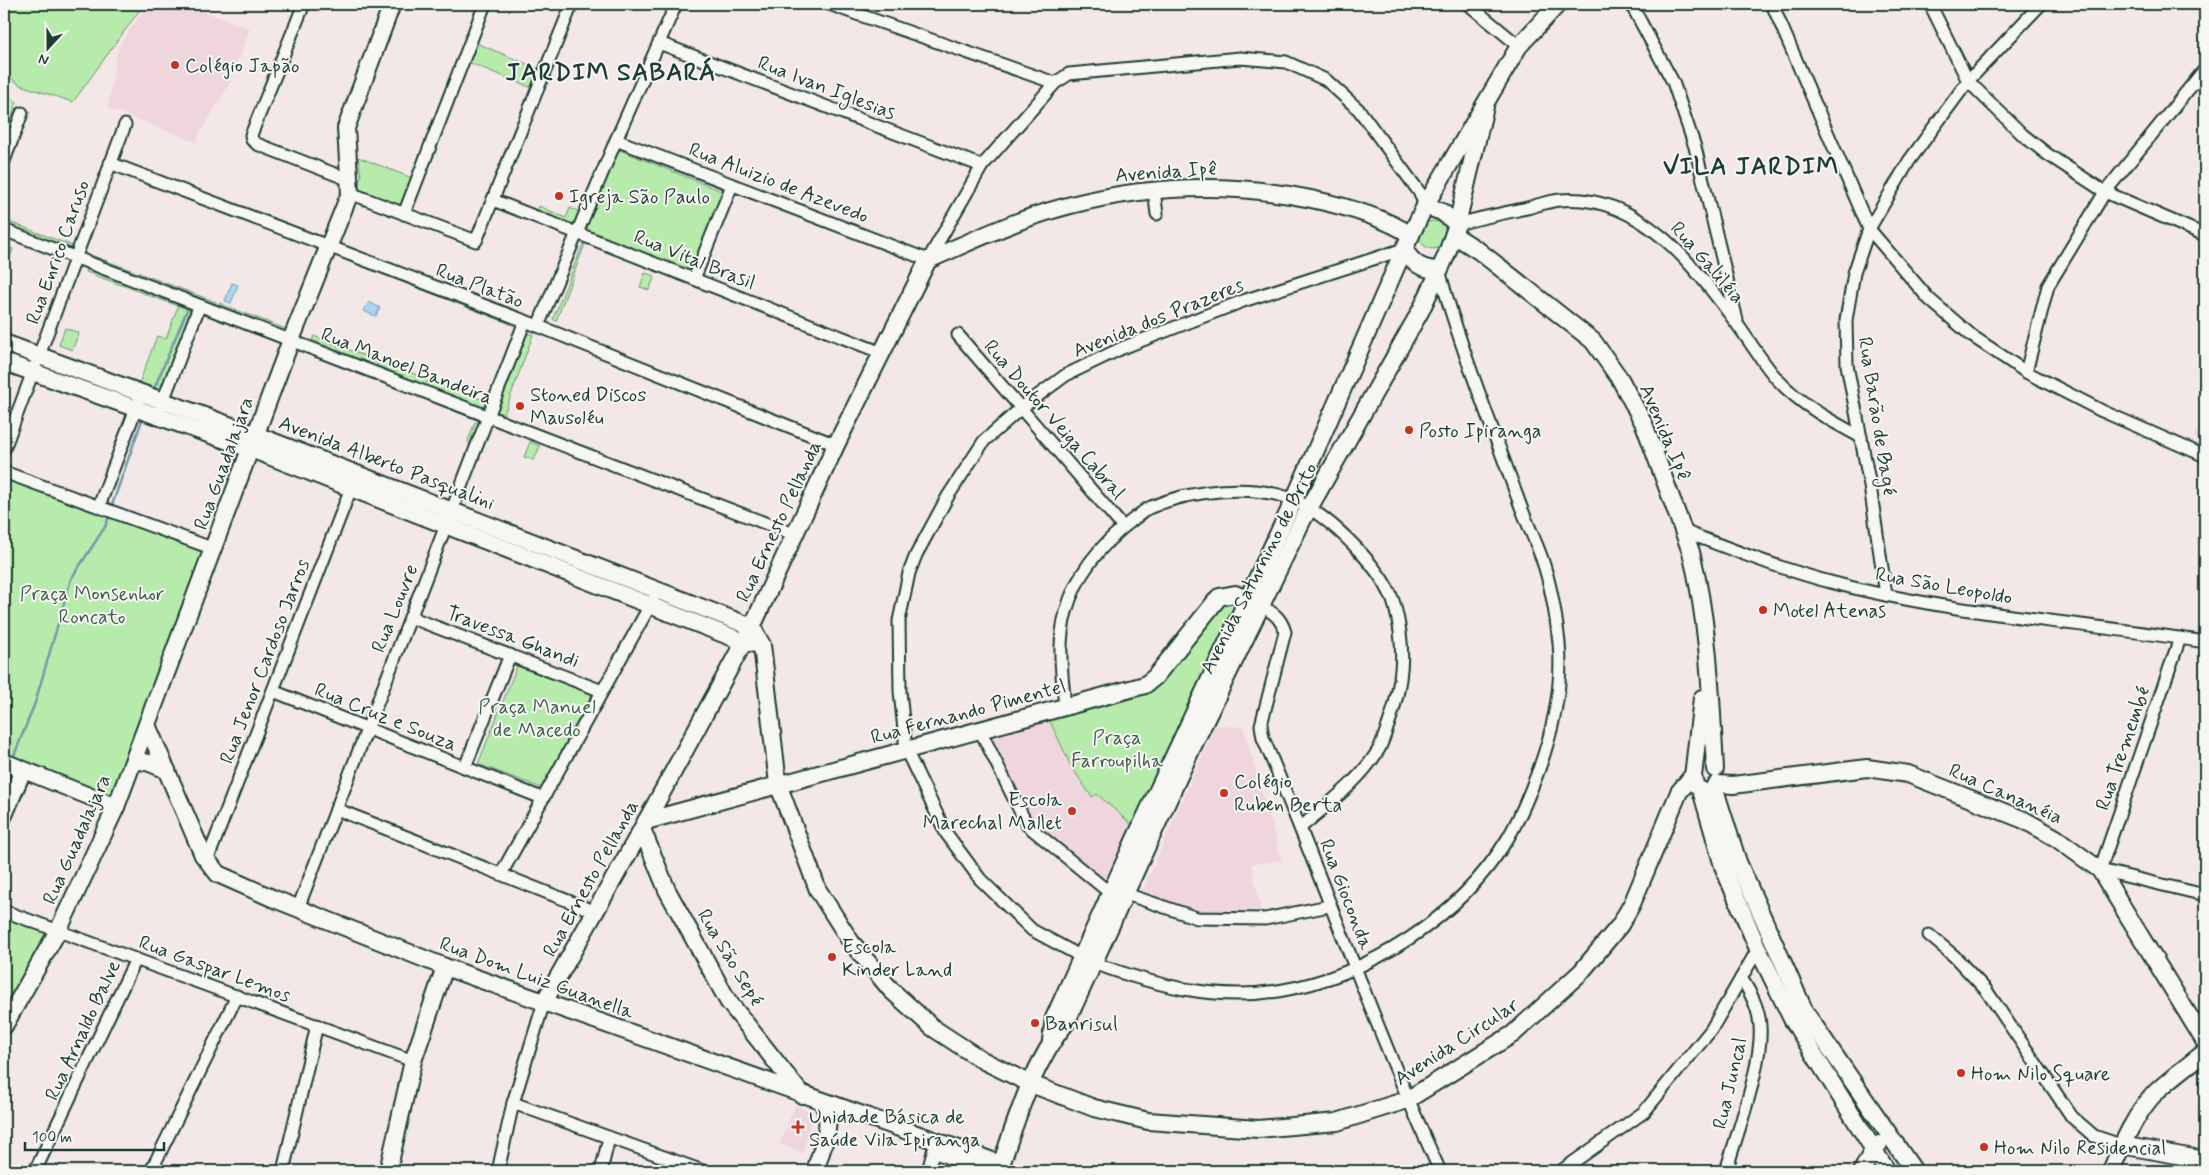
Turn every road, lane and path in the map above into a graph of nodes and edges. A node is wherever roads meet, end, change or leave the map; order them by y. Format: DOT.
graph roads {
  1 [pos="304,4"];
  2 [pos="392,4"];
  3 [pos="486,4"];
  4 [pos="572,4"];
  5 [pos="676,4"];
  6 [pos="829,4"];
  7 [pos="850,4"];
  8 [pos="1468,4"];
  9 [pos="1558,4"];
  10 [pos="1631,4"];
  11 [pos="1772,4"];
  12 [pos="1930,4"];
  13 [pos="2041,4"];
  14 [pos="858,14"];
  15 [pos="659,43"];
  16 [pos="1519,46"];
  17 [pos="2205,69"];
  18 [pos="1968,81"];
  19 [pos="1055,83"];
  20 [pos="1485,107"];
  21 [pos="22,114"];
  22 [pos="125,125"];
  23 [pos="616,140"];
  24 [pos="4,161"];
  25 [pos="110,163"];
  26 [pos="982,166"];
  27 [pos="732,185"];
  28 [pos="350,187"];
  29 [pos="1154,191"];
  30 [pos="2105,192"];
  31 [pos="494,200"];
  32 [pos="1426,206"];
  33 [pos="404,214"];
  34 [pos="1157,214"];
  35 [pos="1455,229"];
  36 [pos="1869,229"];
  37 [pos="4,230"];
  38 [pos="579,233"];
  39 [pos="2205,235"];
  40 [pos="1407,242"];
  41 [pos="329,248"];
  42 [pos="74,256"];
  43 [pos="928,260"];
  44 [pos="1443,263"];
  45 [pos="1495,265"];
  46 [pos="694,279"];
  47 [pos="200,307"];
  48 [pos="525,321"];
  49 [pos="1738,325"];
  50 [pos="538,326"];
  51 [pos="958,334"];
  52 [pos="291,340"];
  53 [pos="4,343"];
  54 [pos="882,353"];
  55 [pos="40,356"];
  56 [pos="4,362"];
  57 [pos="2026,372"];
  58 [pos="34,373"];
  59 [pos="141,393"];
  60 [pos="162,401"];
  61 [pos="1021,408"];
  62 [pos="135,410"];
  63 [pos="488,416"];
  64 [pos="157,417"];
  65 [pos="1861,437"];
  66 [pos="254,442"];
  67 [pos="836,445"];
  68 [pos="4,449"];
  69 [pos="2205,456"];
  70 [pos="4,472"];
  71 [pos="354,481"];
  72 [pos="1294,500"];
  73 [pos="99,506"];
  74 [pos="1309,508"];
  75 [pos="450,518"];
  76 [pos="1123,527"];
  77 [pos="1683,531"];
  78 [pos="796,535"];
  79 [pos="214,549"];
  80 [pos="658,590"];
  81 [pos="1886,594"];
  82 [pos="1254,602"];
  83 [pos="650,605"];
  84 [pos="1701,608"];
  85 [pos="410,617"];
  86 [pos="752,627"];
  87 [pos="2180,638"];
  88 [pos="744,642"];
  89 [pos="2205,642"];
  90 [pos="762,645"];
  91 [pos="510,655"];
  92 [pos="273,691"];
  93 [pos="602,691"];
  94 [pos="1065,706"];
  95 [pos="147,725"];
  96 [pos="367,728"];
  97 [pos="980,730"];
  98 [pos="1696,741"];
  99 [pos="906,750"];
  100 [pos="134,760"];
  101 [pos="13,766"];
  102 [pos="466,767"];
  103 [pos="167,770"];
  104 [pos="1705,781"];
  105 [pos="778,784"];
  106 [pos="1733,786"];
  107 [pos="1678,795"];
  108 [pos="542,798"];
  109 [pos="116,807"];
  110 [pos="336,809"];
  111 [pos="4,815"];
  112 [pos="1723,820"];
  113 [pos="644,825"];
  114 [pos="1301,827"];
  115 [pos="207,861"];
  116 [pos="2100,870"];
  117 [pos="501,874"];
  118 [pos="2205,895"];
  119 [pos="1119,897"];
  120 [pos="1329,906"];
  121 [pos="298,908"];
  122 [pos="4,911"];
  123 [pos="596,912"];
  124 [pos="59,929"];
  125 [pos="1929,935"];
  126 [pos="1758,950"];
  127 [pos="136,959"];
  128 [pos="1088,960"];
  129 [pos="445,967"];
  130 [pos="1357,969"];
  131 [pos="1740,978"];
  132 [pos="237,996"];
  133 [pos="544,1002"];
  134 [pos="316,1025"];
  135 [pos="4,1026"];
  136 [pos="2205,1042"];
  137 [pos="2205,1052"];
  138 [pos="413,1061"];
  139 [pos="1031,1084"];
  140 [pos="802,1095"];
  141 [pos="1407,1100"];
  142 [pos="821,1101"];
  143 [pos="513,1103"];
  144 [pos="844,1109"];
  145 [pos="828,1124"];
  146 [pos="1890,1136"];
  147 [pos="609,1138"];
  148 [pos="2121,1145"];
  149 [pos="935,1147"];
  150 [pos="1873,1150"];
  151 [pos="2205,1160"];
  152 [pos="1000,1168"];
  153 [pos="35,1171"];
  154 [pos="151,1171"];
  155 [pos="283,1171"];
  156 [pos="388,1171"];
  157 [pos="498,1171"];
  158 [pos="601,1171"];
  159 [pos="703,1171"];
  160 [pos="815,1171"];
  161 [pos="928,1171"];
  162 [pos="985,1171"];
  163 [pos="1440,1171"];
  164 [pos="1561,1171"];
  165 [pos="1726,1171"];
  166 [pos="1862,1171"];
  167 [pos="1887,1171"];
  168 [pos="1914,1171"];
  169 [pos="2111,1171"];
  1 -- 28 [label="street"];
  2 -- 28 [label="main road, Rua Guadalajara"];
  3 -- 33 [label="street"];
  4 -- 31 [label="street"];
  5 -- 15 [label="street"];
  6 -- 14 [label="street"];
  7 -- 14 [label="street"];
  8 -- 16 [label="street"];
  9 -- 16 [label="main road, Avenida Saturnino de Brito"];
  10 -- 49 [label="street"];
  11 -- 36 [label="street"];
  12 -- 18 [label="street"];
  13 -- 18 [label="street, Rua Barão de Bagé"];
  14 -- 19 [label="street"];
  15 -- 23 [label="street"];
  15 -- 26 [label="street, Rua Ivan Iglesias"];
  16 -- 20 [label="main road, Avenida Saturnino de Brito"];
  17 -- 30 [label="street"];
  18 -- 30 [label="street"];
  18 -- 36 [label="street, Rua Barão de Bagé"];
  19 -- 26 [label="street, Rua Ernesto Pellanda"];
  19 -- 32 [label="street, Rua Ernesto Pellanda"];
  20 -- 32 [label="main road, Avenida Saturnino de Brito"];
  20 -- 35 [label="main road, Avenida Saturnino de Brito"];
  21 -- 24 [label="street"];
  22 -- 25 [label="street, Rua Enrico Caruso"];
  23 -- 27 [label="street, Rua Aluizio de Azevedo"];
  23 -- 38 [label="street"];
  25 -- 41 [label="street, Rua Platão"];
  25 -- 42 [label="street, Rua Enrico Caruso"];
  26 -- 43 [label="street, Rua Ernesto Pellanda"];
  27 -- 43 [label="street, Rua Aluizio de Azevedo"];
  27 -- 46 [label="street"];
  28 -- 33 [label="street"];
  28 -- 41 [label="main road, Rua Guadalajara"];
  29 -- 34 [label="street"];
  29 -- 40 [label="main road, Avenida Ipê"];
  29 -- 43 [label="main road, Avenida Ipê"];
  30 -- 39 [label="street"];
  30 -- 57 [label="street"];
  31 -- 33 [label="street"];
  31 -- 38 [label="street, Rua Vital Brasil"];
  32 -- 35 [label="main road"];
  32 -- 40 [label="main road, Avenida Saturnino de Brito"];
  35 -- 44 [label="main road, Avenida Saturnino de Brito"];
  35 -- 45 [label="main road, Avenida Ipê"];
  35 -- 49 [label="street, Rua Galiléia"];
  36 -- 57 [label="street"];
  36 -- 65 [label="street, Rua Barão de Bagé"];
  37 -- 42 [label="street, Rua Manoel Bandeira"];
  38 -- 46 [label="street, Rua Vital Brasil"];
  38 -- 50 [label="street"];
  40 -- 44 [label="main road"];
  40 -- 61 [label="street, Avenida dos Prazeres"];
  40 -- 72 [label="main road, Avenida Saturnino de Brito"];
  41 -- 48 [label="street, Rua Platão"];
  41 -- 52 [label="main road, Rua Guadalajara"];
  42 -- 47 [label="street, Rua Manoel Bandeira"];
  42 -- 55 [label="street, Rua Enrico Caruso"];
  43 -- 54 [label="main road, Rua Ernesto Pellanda"];
  44 -- 45 [label="main road, Avenida Ipê"];
  44 -- 74 [label="main road, Avenida Saturnino de Brito"];
  44 -- 130 [label="street, Avenida dos Prazeres"];
  45 -- 77 [label="main road, Avenida Ipê"];
  46 -- 54 [label="street, Rua Vital Brasil"];
  47 -- 52 [label="street, Rua Manoel Bandeira"];
  47 -- 60 [label="street"];
  48 -- 50 [label="street, Rua Platão"];
  48 -- 63 [label="street, Rua Louvre"];
  49 -- 65 [label="street, Rua Galiléia"];
  50 -- 67 [label="street, Rua Platão"];
  51 -- 61 [label="street, Rua Doutor Veiga Cabral"];
  52 -- 63 [label="street, Rua Manoel Bandeira"];
  52 -- 66 [label="main road, Rua Guadalajara"];
  53 -- 55 [label="main road, Avenida Alberto Pasqualini"];
  54 -- 67 [label="main road, Rua Ernesto Pellanda"];
  55 -- 58 [label="street, Rua Enrico Caruso"];
  55 -- 59 [label="main road, Avenida Alberto Pasqualini"];
  56 -- 58 [label="main road, Avenida Alberto Pasqualini"];
  57 -- 69 [label="street"];
  58 -- 62 [label="main road, Avenida Alberto Pasqualini"];
  58 -- 68 [label="street, Rua Enrico Caruso"];
  59 -- 60 [label="main road, Avenida Alberto Pasqualini"];
  59 -- 62 [label="street"];
  60 -- 64 [label="street"];
  60 -- 66 [label="main road, Avenida Alberto Pasqualini"];
  61 -- 76 [label="street, Rua Doutor Veiga Cabral"];
  61 -- 99 [label="street, Avenida dos Prazeres"];
  62 -- 64 [label="main road, Avenida Alberto Pasqualini"];
  62 -- 73 [label="street"];
  63 -- 75 [label="street, Rua Louvre"];
  63 -- 78 [label="street, Rua Manoel Bandeira"];
  64 -- 66 [label="main road, Avenida Alberto Pasqualini"];
  65 -- 81 [label="street, Rua Barão de Bagé"];
  66 -- 71 [label="main road, Avenida Alberto Pasqualini"];
  66 -- 79 [label="main road, Rua Guadalajara"];
  67 -- 78 [label="main road, Rua Ernesto Pellanda"];
  70 -- 73 [label="street"];
  71 -- 75 [label="main road, Avenida Alberto Pasqualini"];
  71 -- 92 [label="street, Rua Jenor Cardoso Jarros"];
  72 -- 74 [label="street"];
  72 -- 76 [label="street"];
  72 -- 82 [label="main road, Avenida Saturnino de Brito"];
  73 -- 79 [label="street"];
  74 -- 82 [label="main road, Avenida Saturnino de Brito"];
  74 -- 114 [label="street"];
  75 -- 80 [label="main road, Avenida Alberto Pasqualini"];
  75 -- 83 [label="main road, Avenida Alberto Pasqualini"];
  75 -- 85 [label="street, Rua Louvre"];
  76 -- 94 [label="street"];
  77 -- 81 [label="street, Rua São Leopoldo"];
  77 -- 84 [label="main road, Avenida Ipê"];
  78 -- 86 [label="main road, Rua Ernesto Pellanda"];
  79 -- 95 [label="main road, Rua Guadalajara"];
  80 -- 83 [label="street"];
  80 -- 86 [label="main road, Avenida Alberto Pasqualini"];
  81 -- 87 [label="street, Rua São Leopoldo"];
  82 -- 94 [label="main road, Rua Fernando Pimentel"];
  82 -- 114 [label="street, Rua Gioconda"];
  82 -- 119 [label="main road, Avenida Saturnino de Brito"];
  83 -- 88 [label="main road, Avenida Alberto Pasqualini"];
  83 -- 93 [label="street"];
  84 -- 98 [label="main road, Avenida Ipê"];
  84 -- 104 [label="main road, Avenida Ipê"];
  85 -- 91 [label="street, Travessa Ghandi"];
  85 -- 96 [label="street, Rua Louvre"];
  86 -- 88 [label="main road, Rua Ernesto Pellanda"];
  86 -- 90 [label="main road, Avenida Circular"];
  87 -- 89 [label="street, Rua São Leopoldo"];
  87 -- 116 [label="street, Rua Tremembé"];
  88 -- 90 [label="main road"];
  88 -- 113 [label="main road, Rua Ernesto Pellanda"];
  90 -- 105 [label="main road, Avenida Circular"];
  91 -- 93 [label="street, Travessa Ghandi"];
  91 -- 102 [label="street"];
  92 -- 96 [label="street, Rua Cruz e Souza"];
  92 -- 115 [label="street, Rua Jenor Cardoso Jarros"];
  93 -- 108 [label="street"];
  94 -- 97 [label="main road, Rua Fernando Pimentel"];
  95 -- 100 [label="main road, Rua Guadalajara"];
  95 -- 103 [label="main road, Rua Dom Luiz Guanella"];
  96 -- 102 [label="street, Rua Cruz e Souza"];
  96 -- 110 [label="street, Rua Louvre"];
  97 -- 99 [label="main road, Rua Fernando Pimentel"];
  97 -- 119 [label="street"];
  98 -- 104 [label="main road, Avenida Ipê"];
  98 -- 107 [label="main road"];
  99 -- 105 [label="main road, Rua Fernando Pimentel"];
  99 -- 128 [label="street, Avenida dos Prazeres"];
  100 -- 103 [label="main road"];
  100 -- 109 [label="main road, Rua Guadalajara"];
  101 -- 109 [label="main road"];
  101 -- 111 [label="main road"];
  102 -- 108 [label="street, Rua Cruz e Souza"];
  103 -- 115 [label="main road, Rua Dom Luiz Guanella"];
  104 -- 106 [label="main road, Rua Cananéia"];
  104 -- 107 [label="main road, Avenida Circular"];
  104 -- 112 [label="main road"];
  104 -- 126 [label="main road"];
  105 -- 113 [label="main road, Rua Fernando Pimentel"];
  105 -- 139 [label="main road, Avenida Circular"];
  106 -- 112 [label="main road"];
  106 -- 116 [label="main road, Rua Cananéia"];
  107 -- 141 [label="main road, Avenida Circular"];
  108 -- 117 [label="street"];
  109 -- 124 [label="main road, Rua Guadalajara"];
  110 -- 117 [label="street"];
  110 -- 121 [label="street, Rua Louvre"];
  112 -- 146 [label="main road"];
  113 -- 123 [label="main road, Rua Ernesto Pellanda"];
  113 -- 140 [label="main road, Rua São Sepé"];
  114 -- 120 [label="street, Rua Gioconda"];
  115 -- 121 [label="main road, Rua Dom Luiz Guanella"];
  116 -- 118 [label="street"];
  116 -- 136 [label="main road, Rua Cananéia"];
  117 -- 123 [label="street"];
  119 -- 120 [label="street"];
  119 -- 128 [label="main road, Avenida Saturnino de Brito"];
  120 -- 130 [label="street, Rua Gioconda"];
  121 -- 129 [label="main road, Rua Dom Luiz Guanella"];
  122 -- 124 [label="street, Rua Gaspar Lemos"];
  123 -- 133 [label="main road, Rua Ernesto Pellanda"];
  124 -- 127 [label="street, Rua Gaspar Lemos"];
  124 -- 135 [label="main road, Rua Guadalajara"];
  125 -- 148 [label="street"];
  126 -- 131 [label="street"];
  126 -- 150 [label="main road"];
  127 -- 132 [label="street, Rua Gaspar Lemos"];
  127 -- 153 [label="street, Rua Arnaldo Balve"];
  128 -- 130 [label="street, Avenida dos Prazeres"];
  128 -- 139 [label="main road, Avenida Saturnino de Brito"];
  129 -- 133 [label="main road, Rua Dom Luiz Guanella"];
  129 -- 138 [label="main road"];
  130 -- 141 [label="street, Rua Gioconda"];
  131 -- 164 [label="street"];
  131 -- 165 [label="street, Rua Juncal"];
  132 -- 134 [label="street, Rua Gaspar Lemos"];
  132 -- 154 [label="street"];
  133 -- 140 [label="main road, Rua Dom Luiz Guanella"];
  133 -- 143 [label="street"];
  134 -- 138 [label="street, Rua Gaspar Lemos"];
  134 -- 155 [label="street"];
  137 -- 148 [label="main road"];
  138 -- 156 [label="main road"];
  139 -- 141 [label="main road, Avenida Circular"];
  139 -- 152 [label="main road, Avenida Saturnino de Brito"];
  140 -- 142 [label="main road, Rua Dom Luiz Guanella"];
  141 -- 163 [label="street, Rua Gioconda"];
  142 -- 144 [label="main road, Rua Dom Luiz Guanella"];
  142 -- 145 [label="main road"];
  143 -- 147 [label="street"];
  143 -- 157 [label="street"];
  144 -- 145 [label="main road"];
  144 -- 149 [label="main road, Rua Dom Luiz Guanella"];
  145 -- 160 [label="main road"];
  146 -- 150 [label="main road"];
  146 -- 168 [label="main road"];
  147 -- 158 [label="street"];
  147 -- 159 [label="street"];
  148 -- 151 [label="main road"];
  148 -- 169 [label="main road"];
  149 -- 152 [label="main road, Rua Dom Luiz Guanella"];
  149 -- 161 [label="street"];
  149 -- 162 [label="street, Rua Dom Luiz Guanella"];
  150 -- 166 [label="main road"];
  150 -- 167 [label="main road"];
}
